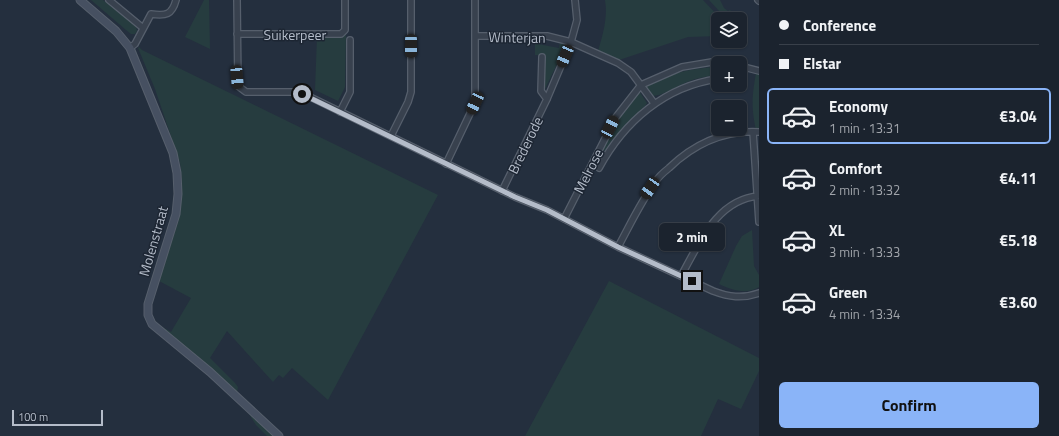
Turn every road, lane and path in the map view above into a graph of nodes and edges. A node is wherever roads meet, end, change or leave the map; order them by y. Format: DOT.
graph roads {
  1 [pos="80,0"];
  2 [pos="109,0"];
  3 [pos="176,0"];
  4 [pos="237,0"];
  5 [pos="345,0"];
  6 [pos="410,0"];
  7 [pos="475,0"];
  8 [pos="575,0"];
  9 [pos="144,28"];
  10 [pos="237,34"];
  11 [pos="475,36"];
  12 [pos="350,40"];
  13 [pos="571,42"];
  14 [pos="130,48"];
  15 [pos="542,57"];
  16 [pos="711,62"];
  17 [pos="747,68"];
  18 [pos="759,71"];
  19 [pos="711,80"];
  20 [pos="641,85"];
  21 [pos="547,99"];
  22 [pos="654,104"];
  23 [pos="340,112"];
  24 [pos="756,132"];
  25 [pos="391,136"];
  26 [pos="446,164"];
  27 [pos="599,168"];
  28 [pos="502,190"];
  29 [pos="758,196"];
  30 [pos="564,219"];
  31 [pos="759,222"];
  32 [pos="618,247"];
  33 [pos="681,276"];
  34 [pos="759,294"];
  35 [pos="279,436"];
  1 -- 14 [label="street, Molenstraat"];
  2 -- 9 [label="street"];
  3 -- 9 [label="street"];
  4 -- 10 [label="street"];
  5 -- 10 [label="street, Suikerpeer"];
  6 -- 25 [label="street"];
  7 -- 11 [label="street"];
  8 -- 13 [label="street, Brederode"];
  9 -- 14 [label="street"];
  10 -- 23 [label="street"];
  11 -- 13 [label="street, Winterjan"];
  11 -- 26 [label="street"];
  12 -- 23 [label="street"];
  13 -- 20 [label="street, Winterjan"];
  13 -- 21 [label="street, Brederode"];
  14 -- 35 [label="street, Molenstraat"];
  15 -- 21 [label="street, Brederode"];
  16 -- 20 [label="street, Melrose"];
  17 -- 18 [label="street"];
  19 -- 22 [label="street, Melrose"];
  20 -- 22 [label="street"];
  20 -- 30 [label="street, Melrose"];
  21 -- 28 [label="street, Brederode"];
  22 -- 27 [label="street, Melrose"];
  23 -- 25 [label="street"];
  24 -- 29 [label="street"];
  24 -- 32 [label="street"];
  25 -- 26 [label="street"];
  26 -- 28 [label="street"];
  28 -- 30 [label="street"];
  29 -- 31 [label="street"];
  29 -- 33 [label="street"];
  30 -- 32 [label="street"];
  32 -- 33 [label="street"];
  33 -- 34 [label="street"];
}
